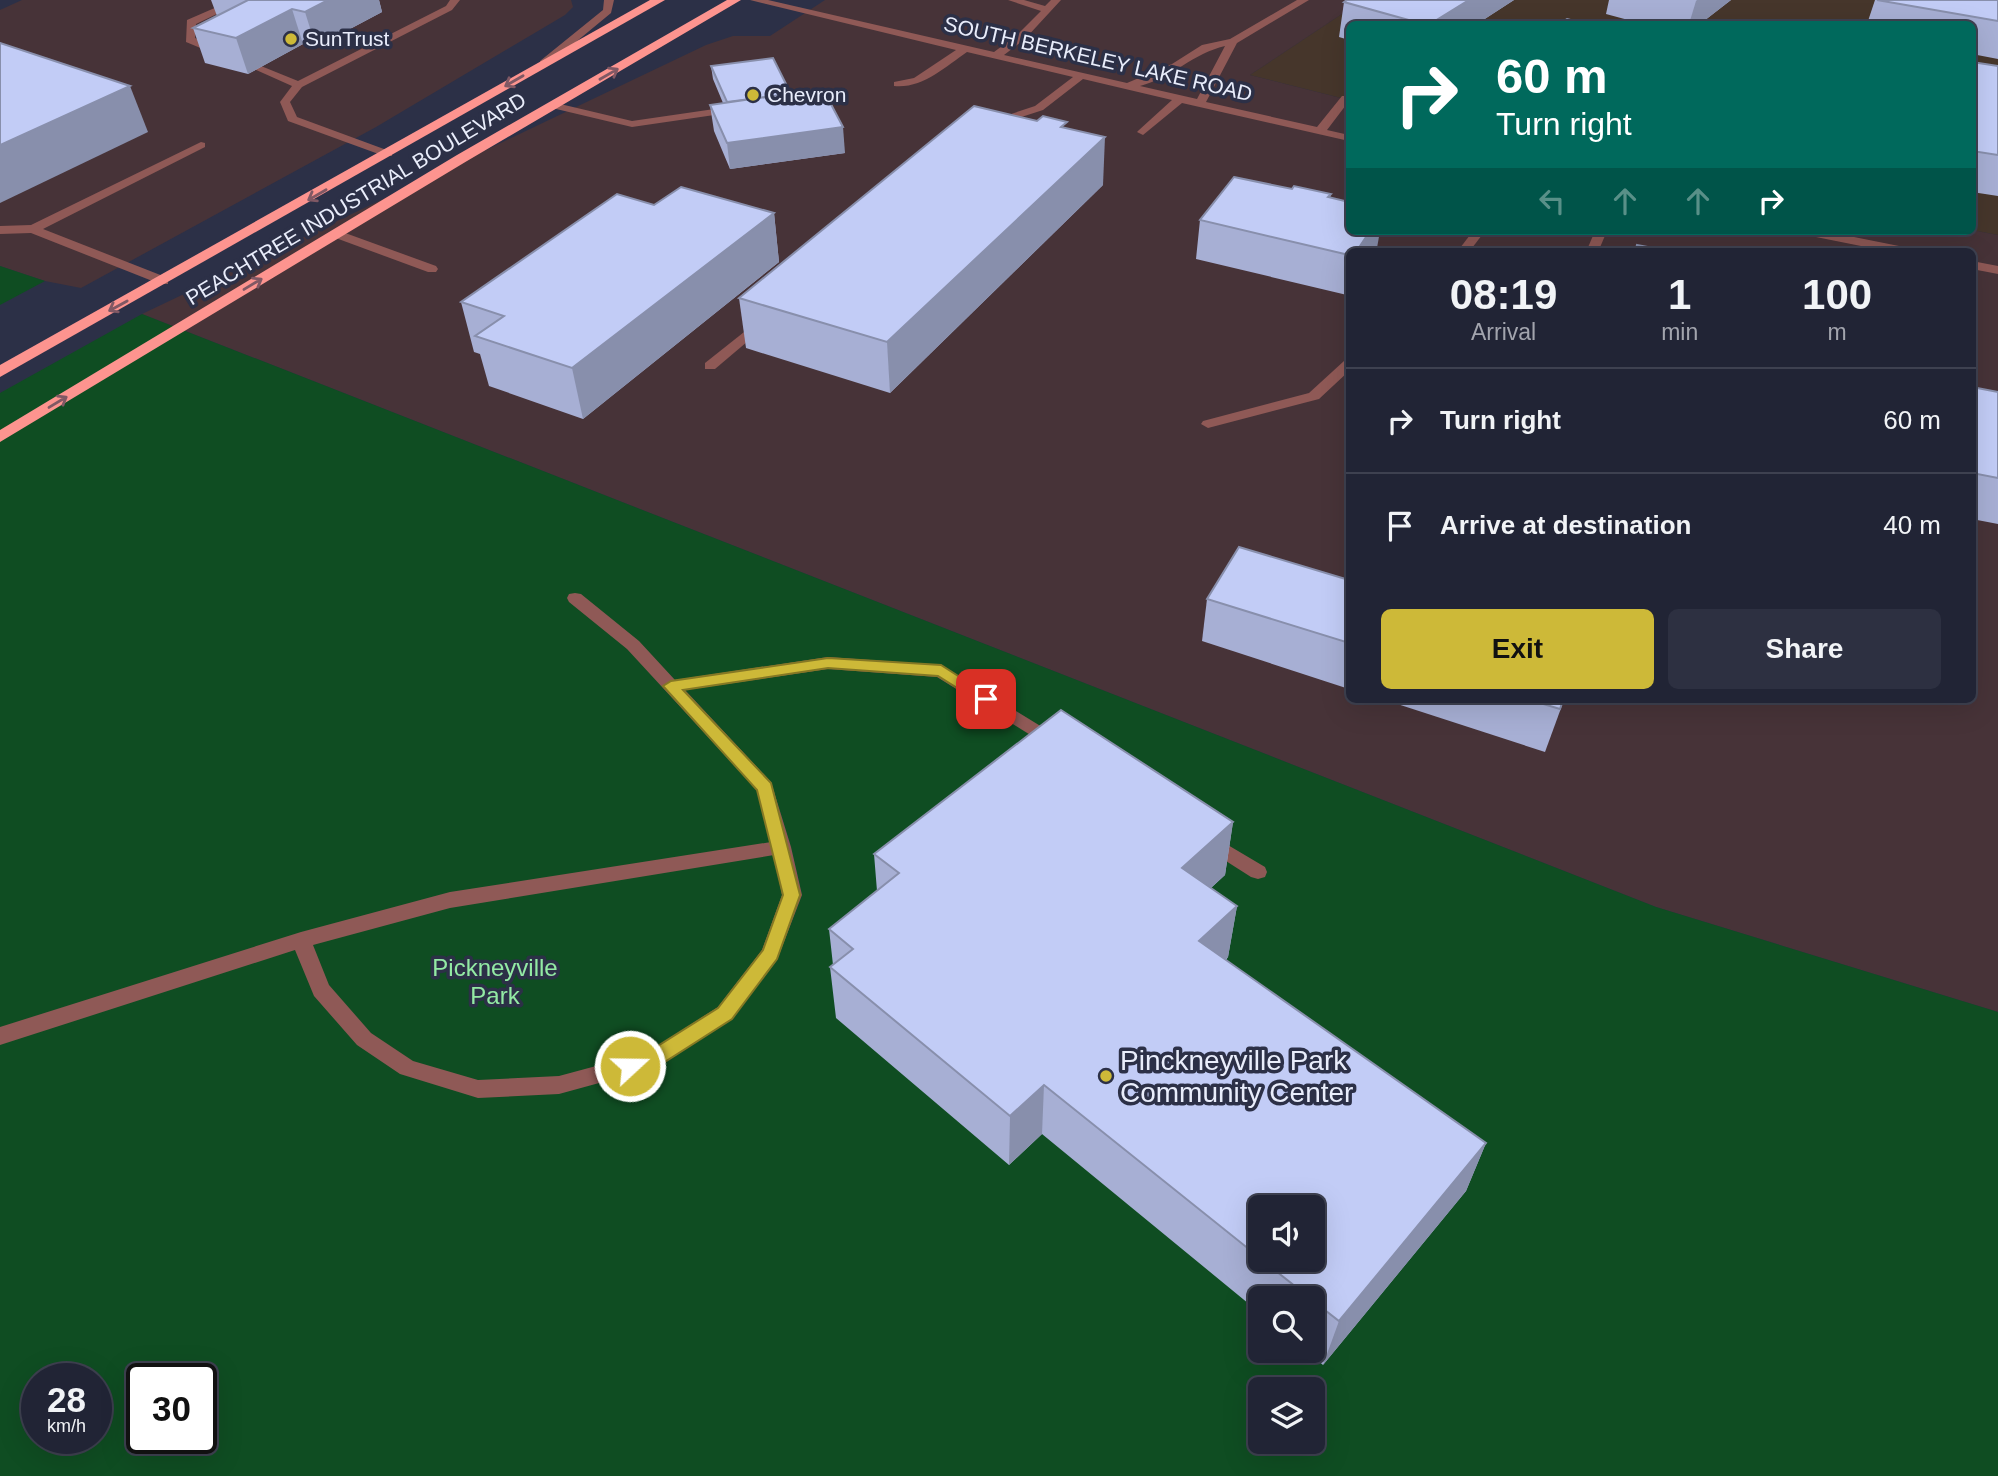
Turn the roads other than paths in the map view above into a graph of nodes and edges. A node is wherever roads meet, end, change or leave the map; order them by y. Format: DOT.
graph roads {
  1 [pos="241,0"];
  2 [pos="455,0"];
  3 [pos="609,0"];
  4 [pos="659,0"];
  5 [pos="735,0"];
  6 [pos="755,0"];
  7 [pos="1013,0"];
  8 [pos="1056,0"];
  9 [pos="1304,0"];
  10 [pos="1046,9"];
  11 [pos="1233,41"];
  12 [pos="966,48"];
  13 [pos="223,54"];
  14 [pos="997,55"];
  15 [pos="544,63"];
  16 [pos="257,68"];
  17 [pos="1082,75"];
  18 [pos="898,84"];
  19 [pos="298,85"];
  20 [pos="1127,86"];
  21 [pos="1181,98"];
  22 [pos="1346,98"];
  23 [pos="1200,103"];
  24 [pos="556,106"];
  25 [pos="749,107"];
  26 [pos="1320,131"];
  27 [pos="983,132"];
  28 [pos="1143,132"];
  29 [pos="1346,137"];
  30 [pos="201,145"];
  31 [pos="388,154"];
  32 [pos="33,229"];
  33 [pos="0,230"];
  34 [pos="337,234"];
  35 [pos="1826,235"];
  36 [pos="1889,248"];
  37 [pos="1976,266"];
  38 [pos="432,269"];
  39 [pos="1998,270"];
  40 [pos="164,281"];
  41 [pos="773,312"];
  42 [pos="710,366"];
  43 [pos="1346,367"];
  44 [pos="0,372"];
  45 [pos="1208,424"];
  46 [pos="0,437"];
  47 [pos="575,597"];
  48 [pos="671,686"];
  49 [pos="1070,753"];
  50 [pos="1199,835"];
  51 [pos="782,847"];
  52 [pos="1258,872"];
  53 [pos="301,940"];
  54 [pos="0,1036"];
  1 -- 13 [label="street"];
  2 -- 19 [label="street"];
  3 -- 15 [label="street"];
  4 -- 15 [label="highway, PEACHTREE INDUSTRIAL BOULEVARD"];
  24 -- 5 [label="highway, PEACHTREE INDUSTRIAL BOULEVARD, one-way"];
  6 -- 12 [label="street, SOUTH BERKELEY LAKE ROAD"];
  7 -- 10 [label="street"];
  8 -- 10 [label="street"];
  9 -- 11 [label="street"];
  10 -- 14 [label="street"];
  11 -- 20 [label="street"];
  11 -- 23 [label="street"];
  12 -- 14 [label="street, SOUTH BERKELEY LAKE ROAD"];
  12 -- 18 [label="street"];
  14 -- 17 [label="street, SOUTH BERKELEY LAKE ROAD"];
  15 -- 31 [label="highway, PEACHTREE INDUSTRIAL BOULEVARD, one-way"];
  16 -- 19 [label="street"];
  17 -- 20 [label="street, SOUTH BERKELEY LAKE ROAD"];
  17 -- 27 [label="street"];
  19 -- 31 [label="street"];
  20 -- 21 [label="street, SOUTH BERKELEY LAKE ROAD"];
  21 -- 23 [label="street, SOUTH BERKELEY LAKE ROAD"];
  21 -- 28 [label="street"];
  22 -- 26 [label="street"];
  23 -- 26 [label="street, SOUTH BERKELEY LAKE ROAD"];
  24 -- 25 [label="street"];
  24 -- 34 [label="highway, PEACHTREE INDUSTRIAL BOULEVARD"];
  26 -- 29 [label="street, SOUTH BERKELEY LAKE ROAD"];
  30 -- 32 [label="street"];
  31 -- 40 [label="highway, PEACHTREE INDUSTRIAL BOULEVARD, one-way"];
  32 -- 33 [label="street"];
  32 -- 40 [label="street"];
  34 -- 38 [label="street"];
  46 -- 34 [label="highway, PEACHTREE INDUSTRIAL BOULEVARD, one-way"];
  35 -- 36 [label="street"];
  37 -- 39 [label="street"];
  40 -- 44 [label="highway, PEACHTREE INDUSTRIAL BOULEVARD, one-way"];
  41 -- 42 [label="street"];
  43 -- 45 [label="street"];
  47 -- 48 [label="street"];
  48 -- 49 [label="street"];
  48 -- 51 [label="street"];
  50 -- 52 [label="street"];
  51 -- 53 [label="street"];
  51 -- 53 [label="street"];
  53 -- 54 [label="street"];
}
